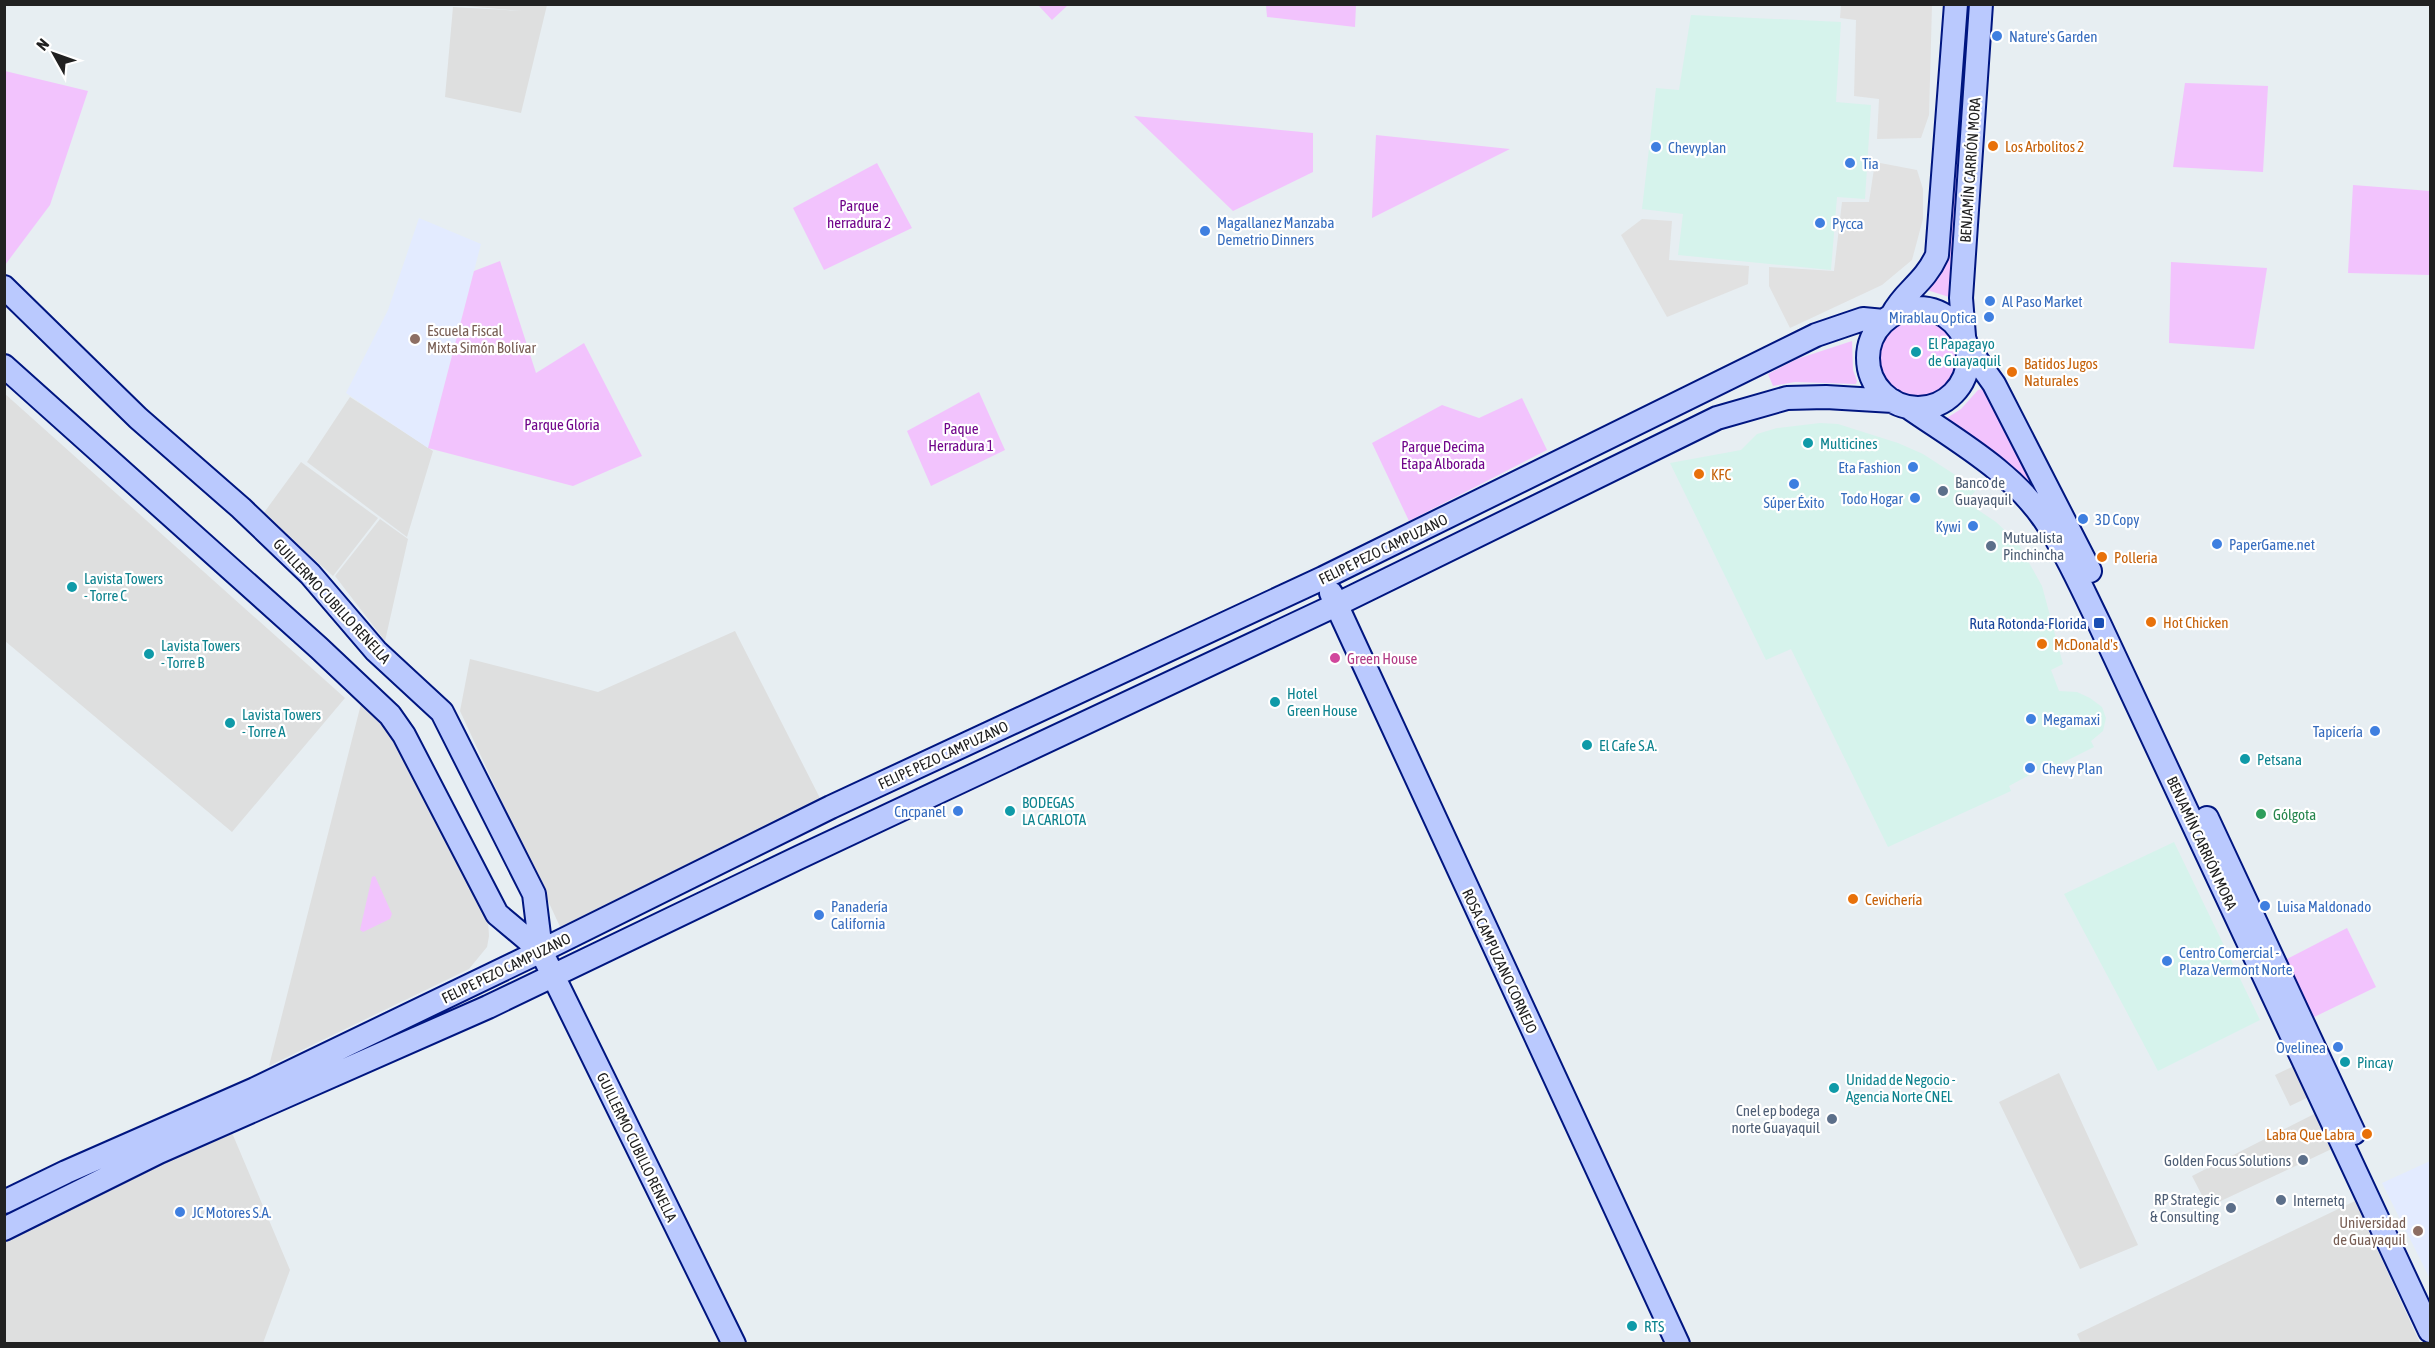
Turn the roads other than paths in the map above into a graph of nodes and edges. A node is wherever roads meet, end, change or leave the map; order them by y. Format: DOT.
graph roads {
  1 [pos="1956,4"];
  2 [pos="1981,4"];
  3 [pos="4,287"];
  4 [pos="1888,318"];
  5 [pos="1966,341"];
  6 [pos="4,366"];
  7 [pos="1900,404"];
  8 [pos="1360,560"];
  9 [pos="1323,578"];
  10 [pos="1373,587"];
  11 [pos="1336,605"];
  12 [pos="541,951"];
  13 [pos="554,976"];
  14 [pos="66,1172"];
  15 [pos="75,1193"];
  16 [pos="4,1202"];
  17 [pos="4,1229"];
  18 [pos="2430,1295"];
  19 [pos="2430,1331"];
  20 [pos="734,1344"];
  21 [pos="1678,1344"];
  1 -- 4 [label="main road, BENJAMÍN CARRIÓN MORA"];
  2 -- 5 [label="main road, BENJAMÍN CARRIÓN MORA"];
  3 -- 12 [label="main road, GUILLERMO CUBILLO RENELLA"];
  4 -- 5 [label="main road"];
  4 -- 7 [label="main road"];
  4 -- 8 [label="main road, FELIPE PEZO CAMPUZANO"];
  5 -- 7 [label="main road"];
  5 -- 18 [label="main road, BENJAMÍN CARRIÓN MORA"];
  6 -- 12 [label="main road, GUILLERMO CUBILLO RENELLA"];
  7 -- 10 [label="main road, FELIPE PEZO CAMPUZANO"];
  7 -- 19 [label="main road, BENJAMÍN CARRIÓN MORA"];
  8 -- 9 [label="main road, FELIPE PEZO CAMPUZANO"];
  8 -- 10 [label="main road"];
  9 -- 11 [label="main road, ROSA CAMPUZANO CORNEJO"];
  9 -- 12 [label="main road, FELIPE PEZO CAMPUZANO"];
  10 -- 11 [label="main road, FELIPE PEZO CAMPUZANO"];
  11 -- 13 [label="main road, FELIPE PEZO CAMPUZANO"];
  11 -- 21 [label="main road, ROSA CAMPUZANO CORNEJO"];
  12 -- 13 [label="main road, GUILLERMO CUBILLO RENELLA"];
  12 -- 14 [label="main road, FELIPE PEZO CAMPUZANO"];
  13 -- 15 [label="main road, FELIPE PEZO CAMPUZANO"];
  13 -- 20 [label="main road, GUILLERMO CUBILLO RENELLA"];
  14 -- 15 [label="main road"];
  14 -- 16 [label="main road, FELIPE PEZO CAMPUZANO"];
  15 -- 17 [label="main road, FELIPE PEZO CAMPUZANO"];
}
